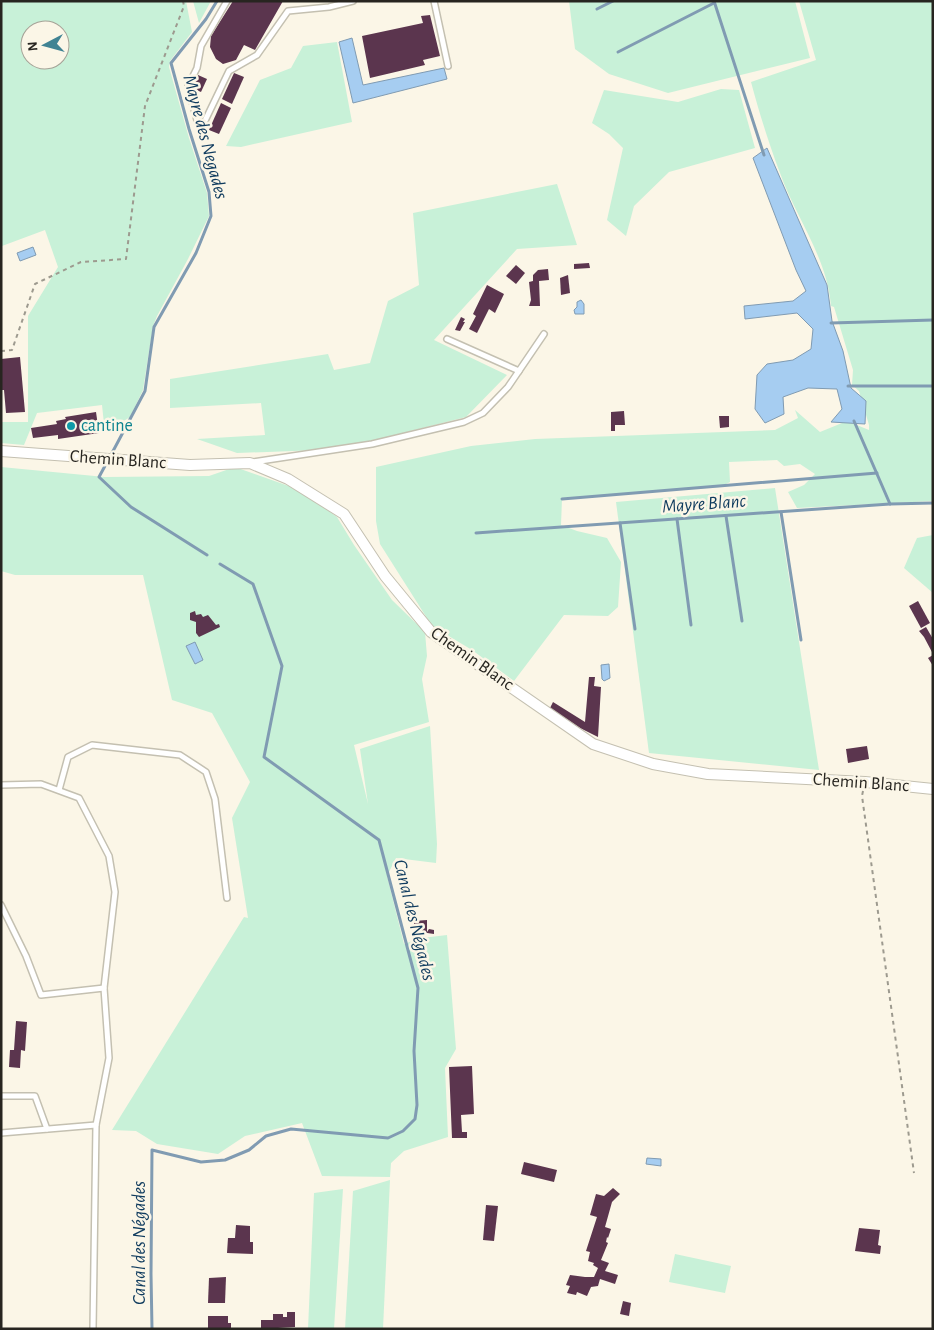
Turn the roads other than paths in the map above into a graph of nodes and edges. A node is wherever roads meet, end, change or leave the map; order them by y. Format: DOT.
graph roads {
  1 [pos="227,1"];
  2 [pos="353,1"];
  3 [pos="434,1"];
  4 [pos="448,66"];
  5 [pos="544,334"];
  6 [pos="447,339"];
  7 [pos="519,371"];
  8 [pos="1,451"];
  9 [pos="250,463"];
  10 [pos="1,785"];
  11 [pos="933,789"];
  12 [pos="59,790"];
  13 [pos="227,898"];
  14 [pos="1,905"];
  15 [pos="104,988"];
  16 [pos="1,1096"];
  17 [pos="96,1125"];
  18 [pos="47,1129"];
  19 [pos="1,1133"];
  20 [pos="93,1329"];
  1 -- 2 [label="lane"];
  3 -- 4 [label="lane"];
  5 -- 7 [label="lane"];
  6 -- 7 [label="lane"];
  7 -- 9 [label="lane"];
  8 -- 9 [label="street, Chemin Blanc"];
  9 -- 11 [label="street, Chemin Blanc"];
  10 -- 12 [label="lane"];
  12 -- 13 [label="lane"];
  12 -- 15 [label="lane"];
  14 -- 15 [label="lane"];
  15 -- 17 [label="lane"];
  16 -- 18 [label="lane"];
  17 -- 18 [label="lane"];
  17 -- 20 [label="lane"];
  18 -- 19 [label="lane"];
}
